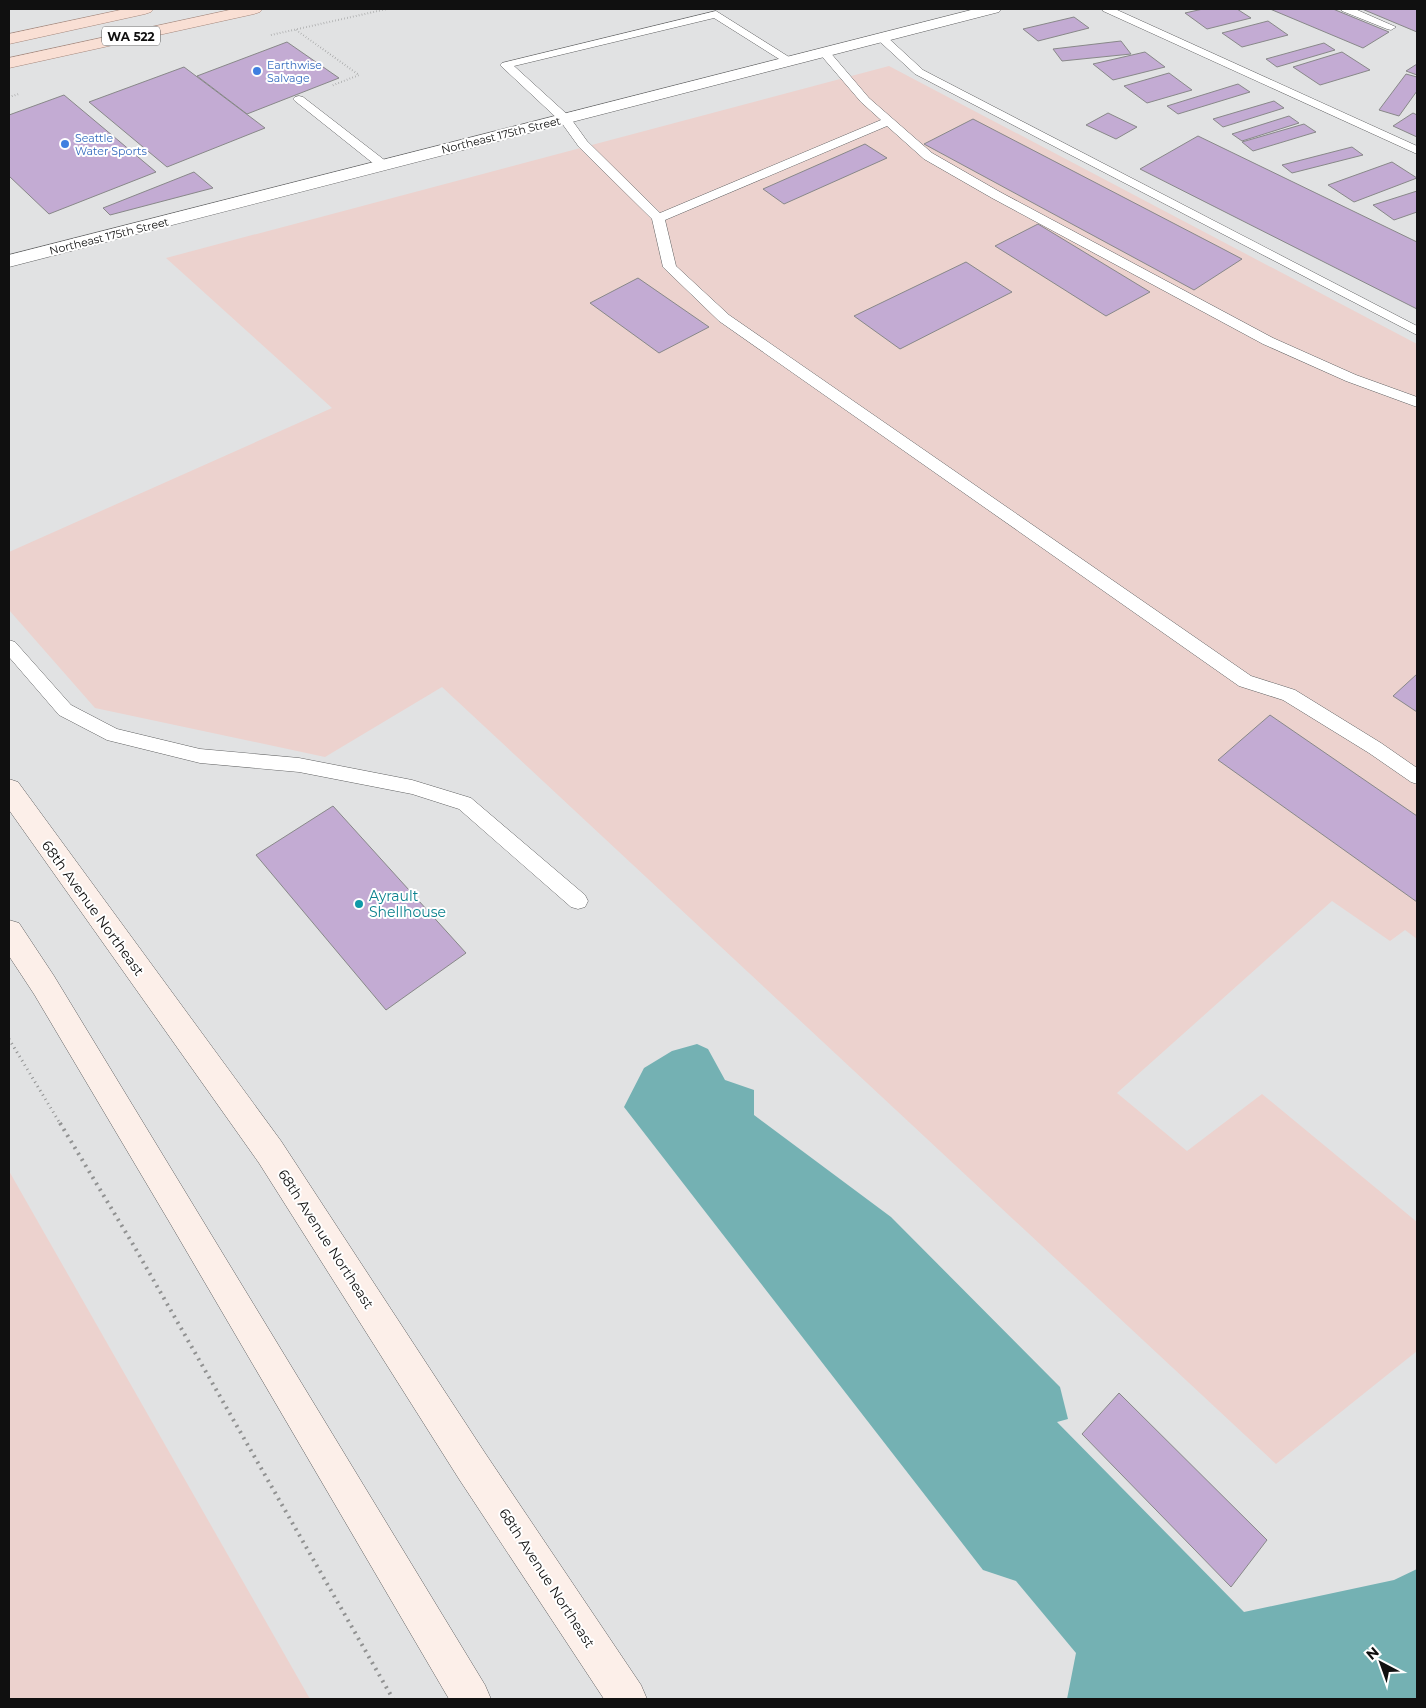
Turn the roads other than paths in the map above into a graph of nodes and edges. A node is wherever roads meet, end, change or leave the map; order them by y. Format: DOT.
graph roads {
  1 [pos="145,9"];
  2 [pos="254,9"];
  3 [pos="994,9"];
  4 [pos="1107,9"];
  5 [pos="1346,9"];
  6 [pos="1391,27"];
  7 [pos="882,38"];
  8 [pos="9,39"];
  9 [pos="825,53"];
  10 [pos="791,62"];
  11 [pos="9,63"];
  12 [pos="299,100"];
  13 [pos="565,119"];
  14 [pos="889,121"];
  15 [pos="1417,150"];
  16 [pos="384,165"];
  17 [pos="658,218"];
  18 [pos="9,261"];
  19 [pos="1417,331"];
  20 [pos="1417,402"];
  21 [pos="9,646"];
  22 [pos="1417,777"];
  23 [pos="9,790"];
  24 [pos="578,901"];
  25 [pos="9,932"];
  26 [pos="471,1699"];
  27 [pos="627,1699"];
  1 -- 8 [label="main road, WA 522"];
  2 -- 11 [label="main road, WA 522"];
  3 -- 7 [label="street, Northeast 175th Street"];
  4 -- 15 [label="lane"];
  5 -- 6 [label="lane"];
  7 -- 9 [label="street, Northeast 175th Street"];
  7 -- 19 [label="lane"];
  9 -- 10 [label="street, Northeast 175th Street"];
  9 -- 14 [label="lane"];
  10 -- 13 [label="street, Northeast 175th Street"];
  10 -- 13 [label="lane"];
  12 -- 16 [label="lane"];
  13 -- 16 [label="street, Northeast 175th Street"];
  13 -- 17 [label="lane"];
  14 -- 17 [label="lane"];
  14 -- 20 [label="lane"];
  16 -- 18 [label="street, Northeast 175th Street"];
  17 -- 22 [label="lane"];
  21 -- 24 [label="lane"];
  23 -- 27 [label="main road, 68th Avenue Northeast"];
  25 -- 26 [label="main road"];
}
